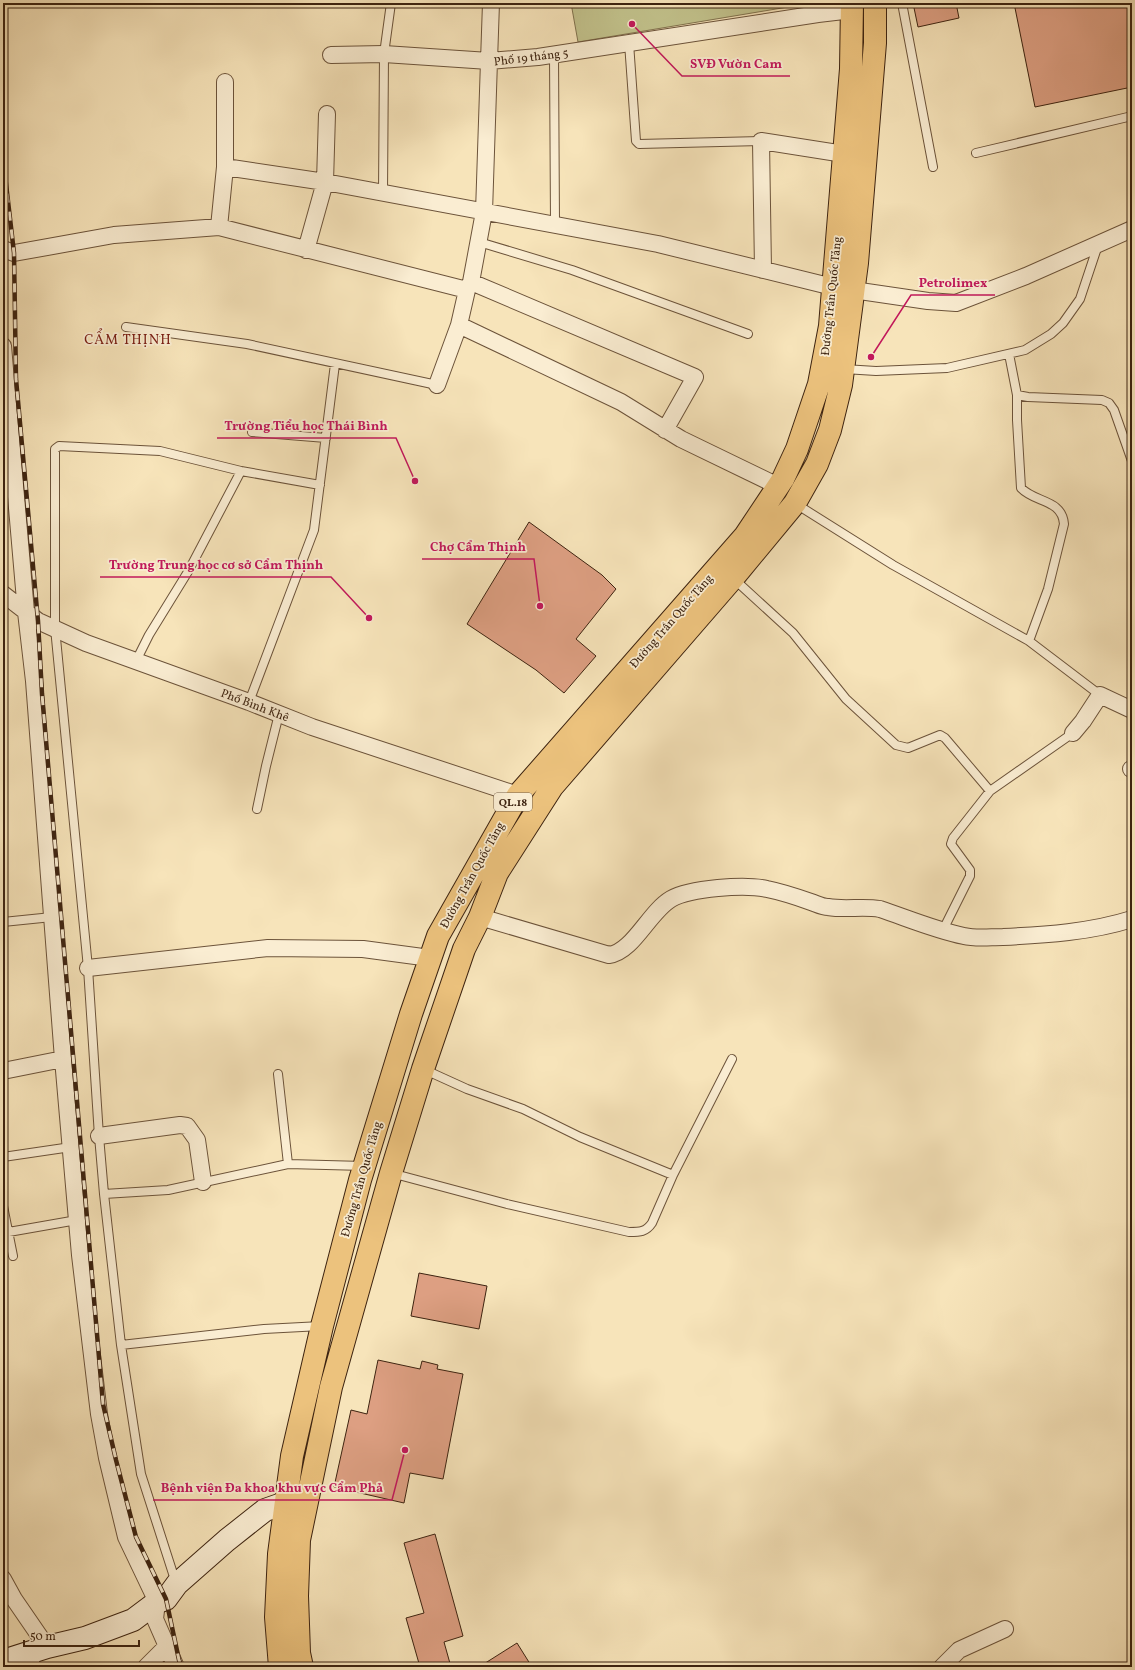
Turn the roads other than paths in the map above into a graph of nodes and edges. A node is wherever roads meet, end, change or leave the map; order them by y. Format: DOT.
graph roads {
  1 [pos="391,3"];
  2 [pos="492,3"];
  3 [pos="875,3"];
  4 [pos="902,3"];
  5 [pos="852,7"];
  6 [pos="629,43"];
  7 [pos="384,54"];
  8 [pos="331,55"];
  9 [pos="554,55"];
  10 [pos="489,61"];
  11 [pos="225,82"];
  12 [pos="327,114"];
  13 [pos="1132,116"];
  14 [pos="761,141"];
  15 [pos="976,153"];
  16 [pos="844,154"];
  17 [pos="225,166"];
  18 [pos="933,167"];
  19 [pos="325,182"];
  20 [pos="382,192"];
  21 [pos="484,212"];
  22 [pos="555,224"];
  23 [pos="218,227"];
  24 [pos="1132,229"];
  25 [pos="479,242"];
  26 [pos="1098,244"];
  27 [pos="3,249"];
  28 [pos="306,250"];
  29 [pos="763,270"];
  30 [pos="469,286"];
  31 [pos="843,288"];
  32 [pos="459,325"];
  33 [pos="126,327"];
  34 [pos="748,334"];
  35 [pos="3,346"];
  36 [pos="1009,354"];
  37 [pos="335,364"];
  38 [pos="843,369"];
  39 [pos="436,385"];
  40 [pos="1017,395"];
  41 [pos="665,430"];
  42 [pos="252,432"];
  43 [pos="326,438"];
  44 [pos="1132,461"];
  45 [pos="241,471"];
  46 [pos="320,484"];
  47 [pos="778,486"];
  48 [pos="795,503"];
  49 [pos="733,578"];
  50 [pos="3,594"];
  51 [pos="26,612"];
  52 [pos="55,628"];
  53 [pos="1029,641"];
  54 [pos="136,661"];
  55 [pos="646,664"];
  56 [pos="1100,695"];
  57 [pos="249,702"];
  58 [pos="1132,710"];
  59 [pos="279,714"];
  60 [pos="1073,733"];
  61 [pos="990,792"];
  62 [pos="518,795"];
  63 [pos="257,809"];
  64 [pos="52,917"];
  65 [pos="480,917"];
  66 [pos="1132,919"];
  67 [pos="3,922"];
  68 [pos="943,930"];
  69 [pos="430,958"];
  70 [pos="88,968"];
  71 [pos="63,1059"];
  72 [pos="732,1059"];
  73 [pos="423,1069"];
  74 [pos="3,1071"];
  75 [pos="278,1074"];
  76 [pos="99,1136"];
  77 [pos="71,1147"];
  78 [pos="3,1157"];
  79 [pos="288,1164"];
  80 [pos="364,1166"];
  81 [pos="390,1173"];
  82 [pos="673,1175"];
  83 [pos="203,1182"];
  84 [pos="104,1194"];
  85 [pos="3,1206"];
  86 [pos="77,1220"];
  87 [pos="6,1233"];
  88 [pos="14,1256"];
  89 [pos="322,1326"];
  90 [pos="121,1345"];
  91 [pos="285,1503"];
  92 [pos="3,1579"];
  93 [pos="177,1584"];
  94 [pos="157,1602"];
  95 [pos="1005,1629"];
  96 [pos="167,1646"];
  97 [pos="37,1655"];
  98 [pos="3,1661"];
  99 [pos="146,1667"];
  100 [pos="176,1667"];
  101 [pos="280,1667"];
  102 [pos="302,1667"];
  103 [pos="942,1667"];
  1 -- 7 [label="lane"];
  2 -- 10 [label="street"];
  3 -- 31 [label="highway, Đường Trần Quốc Tảng / QL.18"];
  4 -- 18 [label="lane"];
  5 -- 6 [label="street, Phố 19 tháng 5"];
  5 -- 16 [label="highway, Đường Trần Quốc Tảng / QL.18"];
  6 -- 9 [label="street, Phố 19 tháng 5"];
  6 -- 14 [label="lane"];
  7 -- 8 [label="street"];
  7 -- 10 [label="street"];
  7 -- 20 [label="lane"];
  9 -- 10 [label="street, Phố 19 tháng 5"];
  9 -- 22 [label="lane"];
  10 -- 21 [label="street, Phố 19 tháng 5"];
  11 -- 17 [label="street"];
  12 -- 19 [label="street"];
  13 -- 15 [label="lane"];
  14 -- 16 [label="street"];
  14 -- 29 [label="street"];
  16 -- 31 [label="highway, Đường Trần Quốc Tảng / QL.18"];
  17 -- 19 [label="street"];
  17 -- 23 [label="street"];
  19 -- 20 [label="street"];
  19 -- 28 [label="street"];
  20 -- 21 [label="street"];
  21 -- 22 [label="street"];
  21 -- 25 [label="street, Phố 19 tháng 5"];
  22 -- 29 [label="street"];
  23 -- 27 [label="street"];
  23 -- 28 [label="street"];
  24 -- 26 [label="street"];
  25 -- 30 [label="street, Phố 19 tháng 5"];
  25 -- 34 [label="lane"];
  26 -- 31 [label="street"];
  26 -- 36 [label="lane"];
  28 -- 30 [label="street"];
  29 -- 31 [label="street"];
  30 -- 32 [label="street, Phố 19 tháng 5"];
  30 -- 41 [label="street"];
  31 -- 38 [label="highway, Đường Trần Quốc Tảng / QL.18"];
  31 -- 47 [label="highway, Đường Trần Quốc Tảng / QL.18"];
  32 -- 39 [label="street, Phố 19 tháng 5"];
  32 -- 41 [label="street"];
  33 -- 37 [label="lane"];
  35 -- 51 [label="street"];
  36 -- 38 [label="lane"];
  36 -- 40 [label="lane"];
  37 -- 39 [label="lane"];
  37 -- 43 [label="lane"];
  38 -- 48 [label="highway, Đường Trần Quốc Tảng / QL.18"];
  40 -- 44 [label="lane"];
  40 -- 53 [label="lane"];
  41 -- 47 [label="street"];
  42 -- 43 [label="lane"];
  43 -- 46 [label="lane"];
  45 -- 46 [label="lane"];
  45 -- 52 [label="lane"];
  45 -- 54 [label="lane"];
  46 -- 57 [label="lane"];
  47 -- 55 [label="highway, Đường Trần Quốc Tảng / QL.18"];
  48 -- 49 [label="highway, Đường Trần Quốc Tảng / QL.18"];
  48 -- 53 [label="lane"];
  49 -- 55 [label="highway, Đường Trần Quốc Tảng / QL.18"];
  49 -- 61 [label="lane"];
  50 -- 51 [label="street, Phố Bình Khê"];
  51 -- 52 [label="street, Phố Bình Khê"];
  51 -- 64 [label="street"];
  52 -- 54 [label="street, Phố Bình Khê"];
  52 -- 70 [label="lane"];
  53 -- 56 [label="lane"];
  54 -- 57 [label="street, Phố Bình Khê"];
  55 -- 62 [label="highway, Đường Trần Quốc Tảng / QL.18"];
  55 -- 65 [label="highway, Đường Trần Quốc Tảng / QL.18"];
  56 -- 58 [label="street"];
  56 -- 60 [label="street"];
  57 -- 59 [label="street, Phố Bình Khê"];
  59 -- 62 [label="street, Phố Bình Khê"];
  59 -- 63 [label="lane"];
  60 -- 61 [label="lane"];
  61 -- 68 [label="lane"];
  62 -- 69 [label="highway, Đường Trần Quốc Tảng / QL.18"];
  64 -- 67 [label="lane"];
  64 -- 71 [label="street"];
  65 -- 68 [label="street"];
  65 -- 73 [label="highway, Đường Trần Quốc Tảng / QL.18"];
  66 -- 68 [label="street"];
  69 -- 70 [label="street"];
  69 -- 80 [label="highway, Đường Trần Quốc Tảng / QL.18"];
  70 -- 76 [label="lane"];
  71 -- 74 [label="street"];
  71 -- 77 [label="street"];
  72 -- 82 [label="lane"];
  73 -- 81 [label="highway, Đường Trần Quốc Tảng / QL.18"];
  73 -- 82 [label="lane"];
  75 -- 79 [label="lane"];
  76 -- 83 [label="street"];
  76 -- 84 [label="lane"];
  77 -- 78 [label="lane"];
  77 -- 86 [label="street"];
  79 -- 80 [label="lane"];
  79 -- 83 [label="lane"];
  80 -- 81 [label="highway"];
  80 -- 89 [label="highway, Đường Trần Quốc Tảng / QL.18"];
  81 -- 82 [label="lane"];
  81 -- 102 [label="highway, Đường Trần Quốc Tảng / QL.18"];
  83 -- 84 [label="lane"];
  84 -- 90 [label="lane"];
  85 -- 87 [label="lane"];
  86 -- 87 [label="lane"];
  86 -- 94 [label="street"];
  87 -- 88 [label="lane"];
  89 -- 90 [label="lane"];
  89 -- 91 [label="highway, Đường Trần Quốc Tảng / QL.18"];
  90 -- 93 [label="lane"];
  91 -- 93 [label="street"];
  91 -- 101 [label="highway, Đường Trần Quốc Tảng / QL.18"];
  92 -- 97 [label="street"];
  93 -- 94 [label="street"];
  94 -- 96 [label="street"];
  94 -- 97 [label="street"];
  95 -- 103 [label="street"];
  96 -- 99 [label="street"];
  96 -- 100 [label="street"];
  97 -- 98 [label="street"];
}
